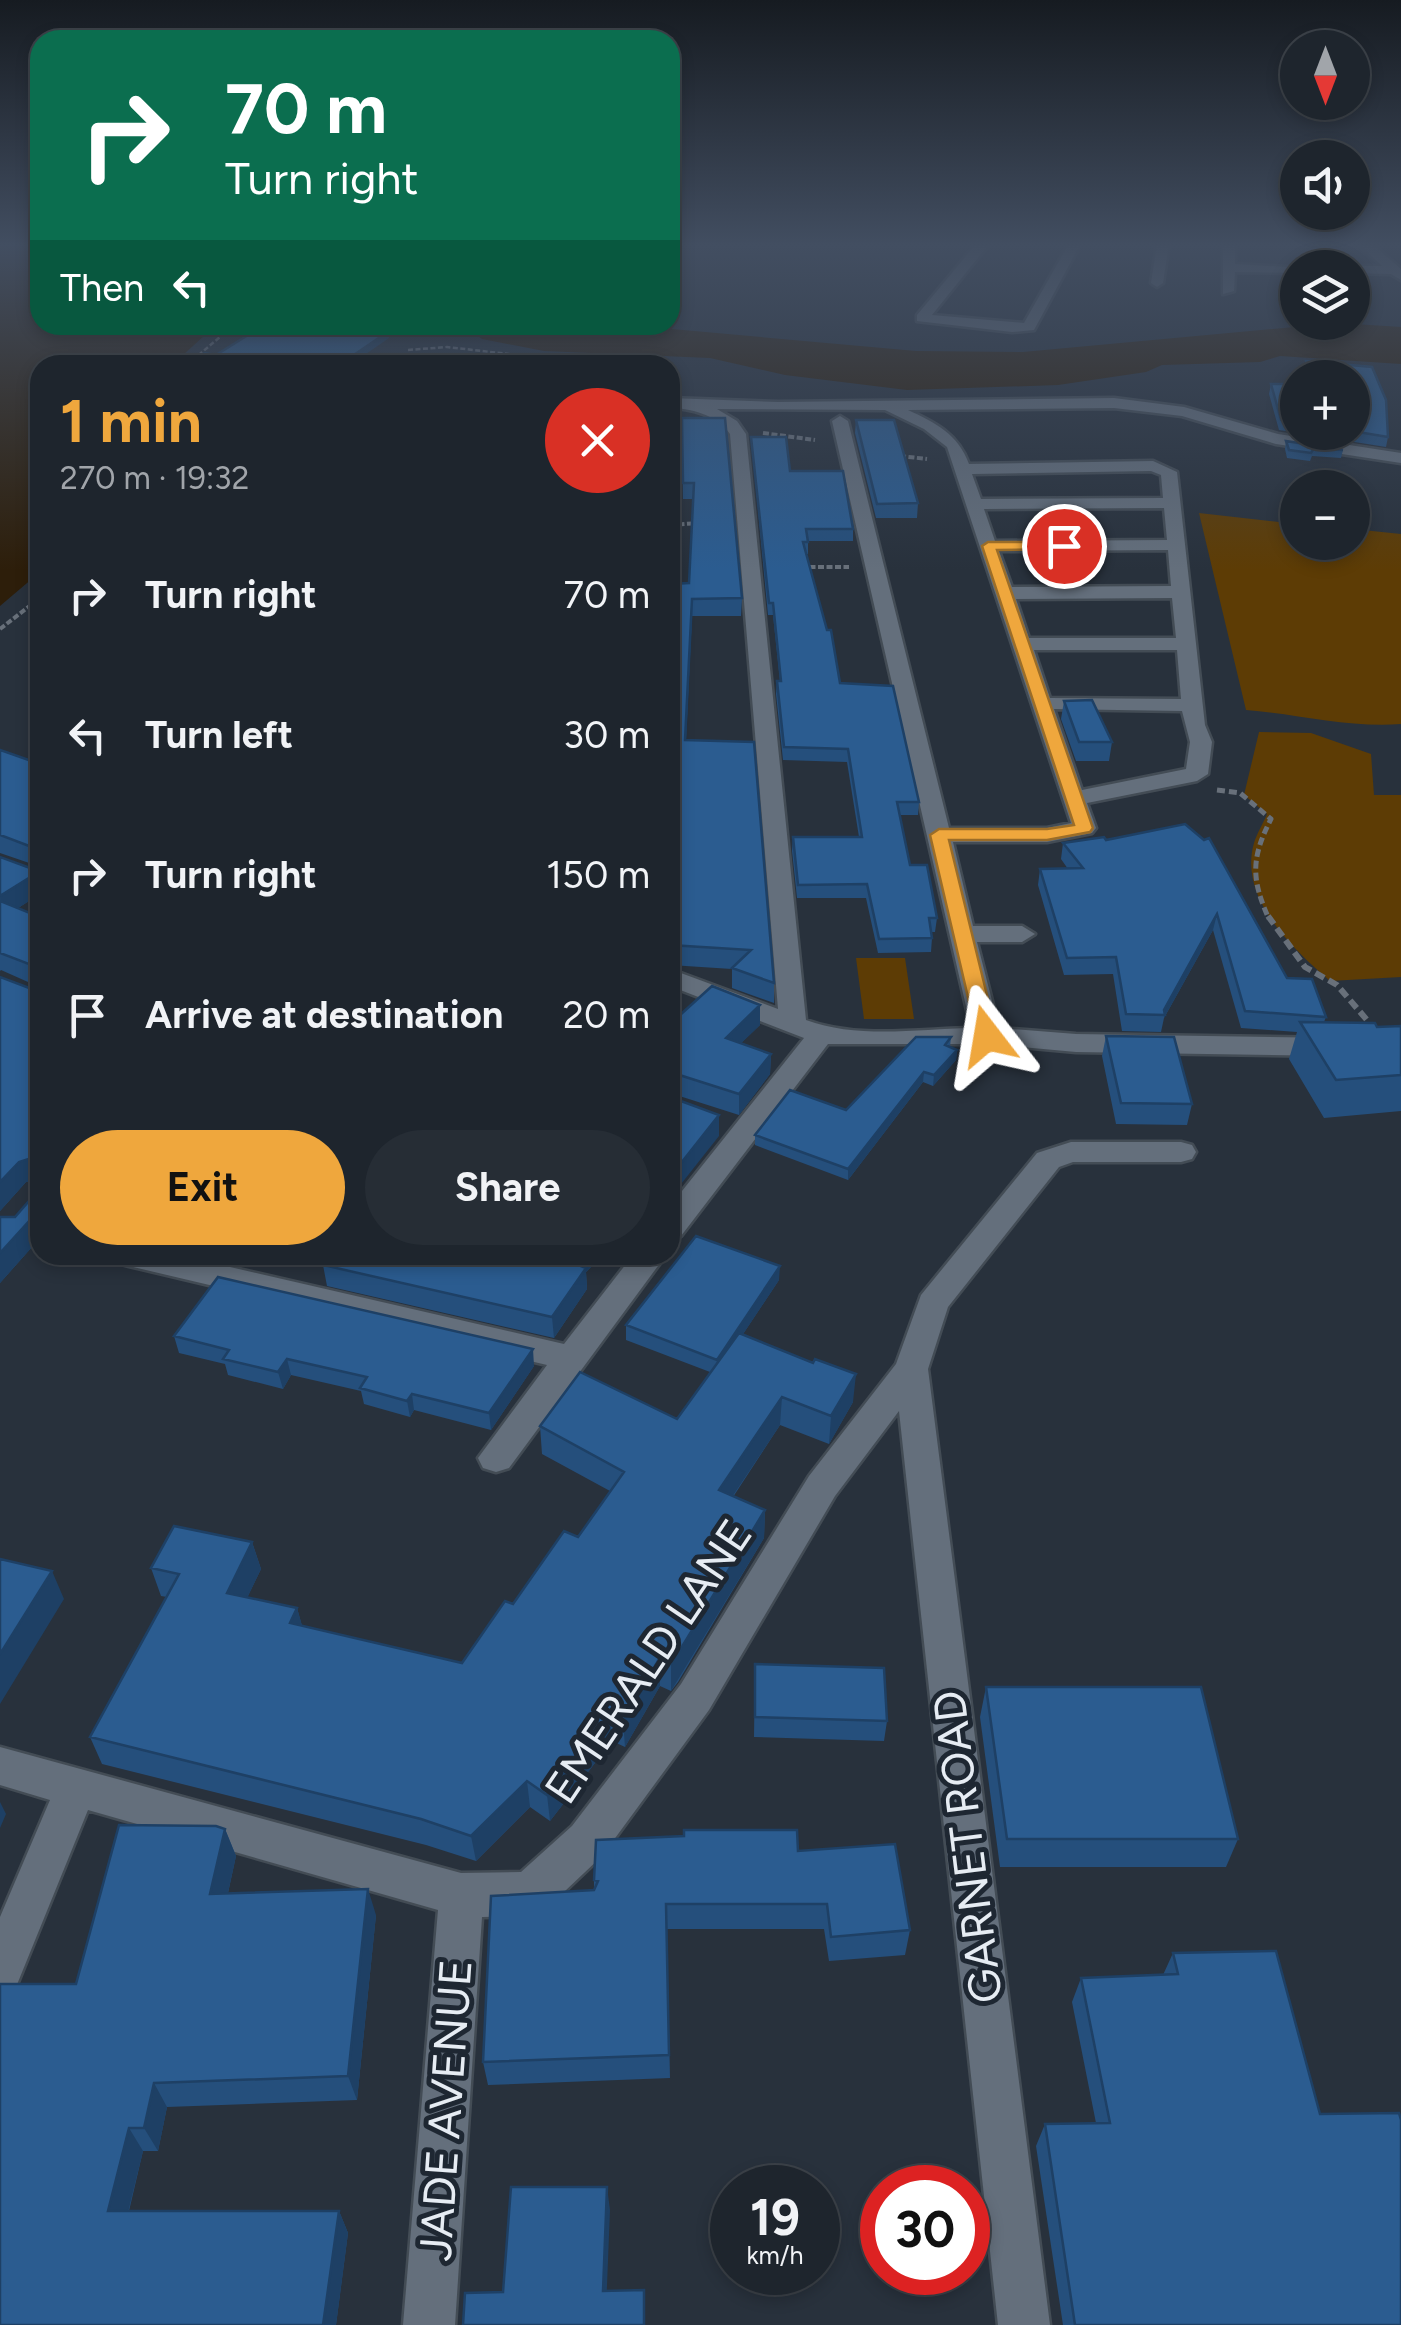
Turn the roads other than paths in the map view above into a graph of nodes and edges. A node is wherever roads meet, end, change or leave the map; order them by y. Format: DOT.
graph roads {
  1 [pos="680,400"];
  2 [pos="680,402"];
  3 [pos="889,406"];
  4 [pos="842,432"];
  5 [pos="1401,458"];
  6 [pos="962,469"];
  7 [pos="1382,474"];
  8 [pos="1401,477"];
  9 [pos="1172,503"];
  10 [pos="977,504"];
  11 [pos="1178,545"];
  12 [pos="988,546"];
  13 [pos="1182,592"];
  14 [pos="1006,593"];
  15 [pos="1022,644"];
  16 [pos="1188,644"];
  17 [pos="1043,703"];
  18 [pos="1192,704"];
  19 [pos="1076,798"];
  20 [pos="939,835"];
  21 [pos="962,934"];
  22 [pos="1022,934"];
  23 [pos="680,980"];
  24 [pos="793,1024"];
  25 [pos="821,1034"];
  26 [pos="987,1036"];
  27 [pos="1396,1048"];
  28 [pos="1182,1152"];
  29 [pos="680,1212"];
  30 [pos="172,1265"];
  31 [pos="642,1265"];
  32 [pos="570,1358"];
  33 [pos="911,1369"];
  34 [pos="496,1458"];
  35 [pos="0,1766"];
  36 [pos="76,1788"];
  37 [pos="461,1895"];
  38 [pos="0,1971"];
  39 [pos="429,2325"];
  40 [pos="1024,2325"];
  1 -- 3 [label="street"];
  2 -- 24 [label="street"];
  3 -- 5 [label="street"];
  3 -- 6 [label="street"];
  4 -- 20 [label="street"];
  6 -- 9 [label="street"];
  6 -- 10 [label="street"];
  7 -- 8 [label="street"];
  9 -- 10 [label="street"];
  9 -- 11 [label="street"];
  10 -- 12 [label="street"];
  11 -- 12 [label="street"];
  11 -- 13 [label="street"];
  12 -- 14 [label="street"];
  13 -- 14 [label="street"];
  13 -- 16 [label="street"];
  14 -- 15 [label="street"];
  15 -- 16 [label="street"];
  15 -- 17 [label="street"];
  16 -- 18 [label="street"];
  17 -- 18 [label="street"];
  17 -- 19 [label="street"];
  18 -- 19 [label="street"];
  19 -- 20 [label="street"];
  20 -- 21 [label="street"];
  21 -- 22 [label="street"];
  21 -- 26 [label="street"];
  23 -- 24 [label="street"];
  24 -- 25 [label="street"];
  25 -- 26 [label="street"];
  25 -- 29 [label="street"];
  26 -- 27 [label="street"];
  28 -- 33 [label="street"];
  30 -- 32 [label="street"];
  31 -- 32 [label="street"];
  32 -- 34 [label="street"];
  33 -- 37 [label="street, EMERALD LANE"];
  33 -- 40 [label="street, GARNET ROAD"];
  35 -- 36 [label="street, EMERALD LANE"];
  36 -- 37 [label="street, EMERALD LANE"];
  36 -- 38 [label="street"];
  37 -- 39 [label="street, JADE AVENUE"];
}
